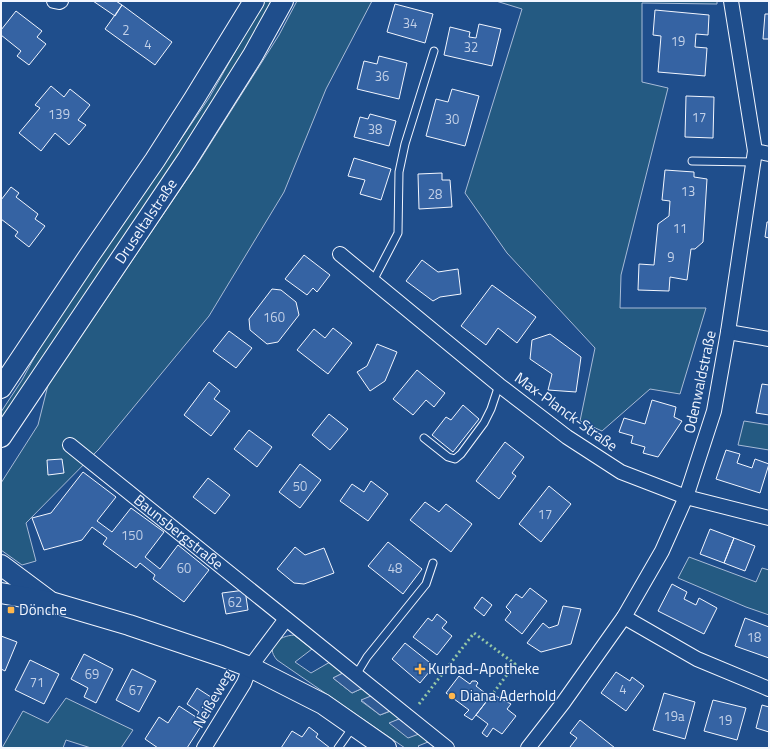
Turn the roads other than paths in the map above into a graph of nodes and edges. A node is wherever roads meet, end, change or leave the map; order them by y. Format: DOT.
graph roads {
  1 [pos="54,1"];
  2 [pos="61,1"];
  3 [pos="254,1"];
  4 [pos="283,1"];
  5 [pos="731,1"];
  6 [pos="434,51"];
  7 [pos="759,156"];
  8 [pos="692,161"];
  9 [pos="340,254"];
  10 [pos="373,281"];
  11 [pos="728,332"];
  12 [pos="769,339"];
  13 [pos="499,384"];
  14 [pos="1,388"];
  15 [pos="1,437"];
  16 [pos="424,438"];
  17 [pos="70,445"];
  18 [pos="686,497"];
  19 [pos="769,518"];
  20 [pos="433,563"];
  21 [pos="1,565"];
  22 [pos="1,593"];
  23 [pos="51,602"];
  24 [pos="624,617"];
  25 [pos="286,619"];
  26 [pos="250,667"];
  27 [pos="356,675"];
  28 [pos="769,688"];
  29 [pos="355,725"];
  30 [pos="204,748"];
  31 [pos="338,748"];
  32 [pos="386,748"];
  33 [pos="447,748"];
  34 [pos="528,748"];
  1 -- 2 [label="street"];
  3 -- 14 [label="main road, Druseltalstraße"];
  4 -- 15 [label="main road, Druseltalstraße"];
  5 -- 7 [label="street, Odenwaldstraße"];
  6 -- 10 [label="lane"];
  7 -- 8 [label="lane"];
  7 -- 11 [label="street, Odenwaldstraße"];
  9 -- 10 [label="street, Max-Planck-Straße"];
  10 -- 13 [label="street, Max-Planck-Straße"];
  11 -- 12 [label="street"];
  11 -- 18 [label="street, Odenwaldstraße"];
  13 -- 16 [label="lane"];
  13 -- 18 [label="street, Max-Planck-Straße"];
  17 -- 25 [label="street, Baunsbergstraße"];
  18 -- 19 [label="street, Max-Planck-Straße"];
  18 -- 24 [label="street, Odenwaldstraße"];
  20 -- 27 [label="lane"];
  21 -- 23 [label="main road"];
  22 -- 23 [label="main road"];
  23 -- 26 [label="main road"];
  24 -- 28 [label="street"];
  24 -- 34 [label="street, Odenwaldstraße"];
  25 -- 26 [label="street"];
  25 -- 27 [label="street, Baunsbergstraße"];
  26 -- 29 [label="main road"];
  26 -- 30 [label="street, Neißeweg"];
  27 -- 33 [label="street, Baunsbergstraße"];
  29 -- 31 [label="lane"];
  29 -- 32 [label="main road"];
}
